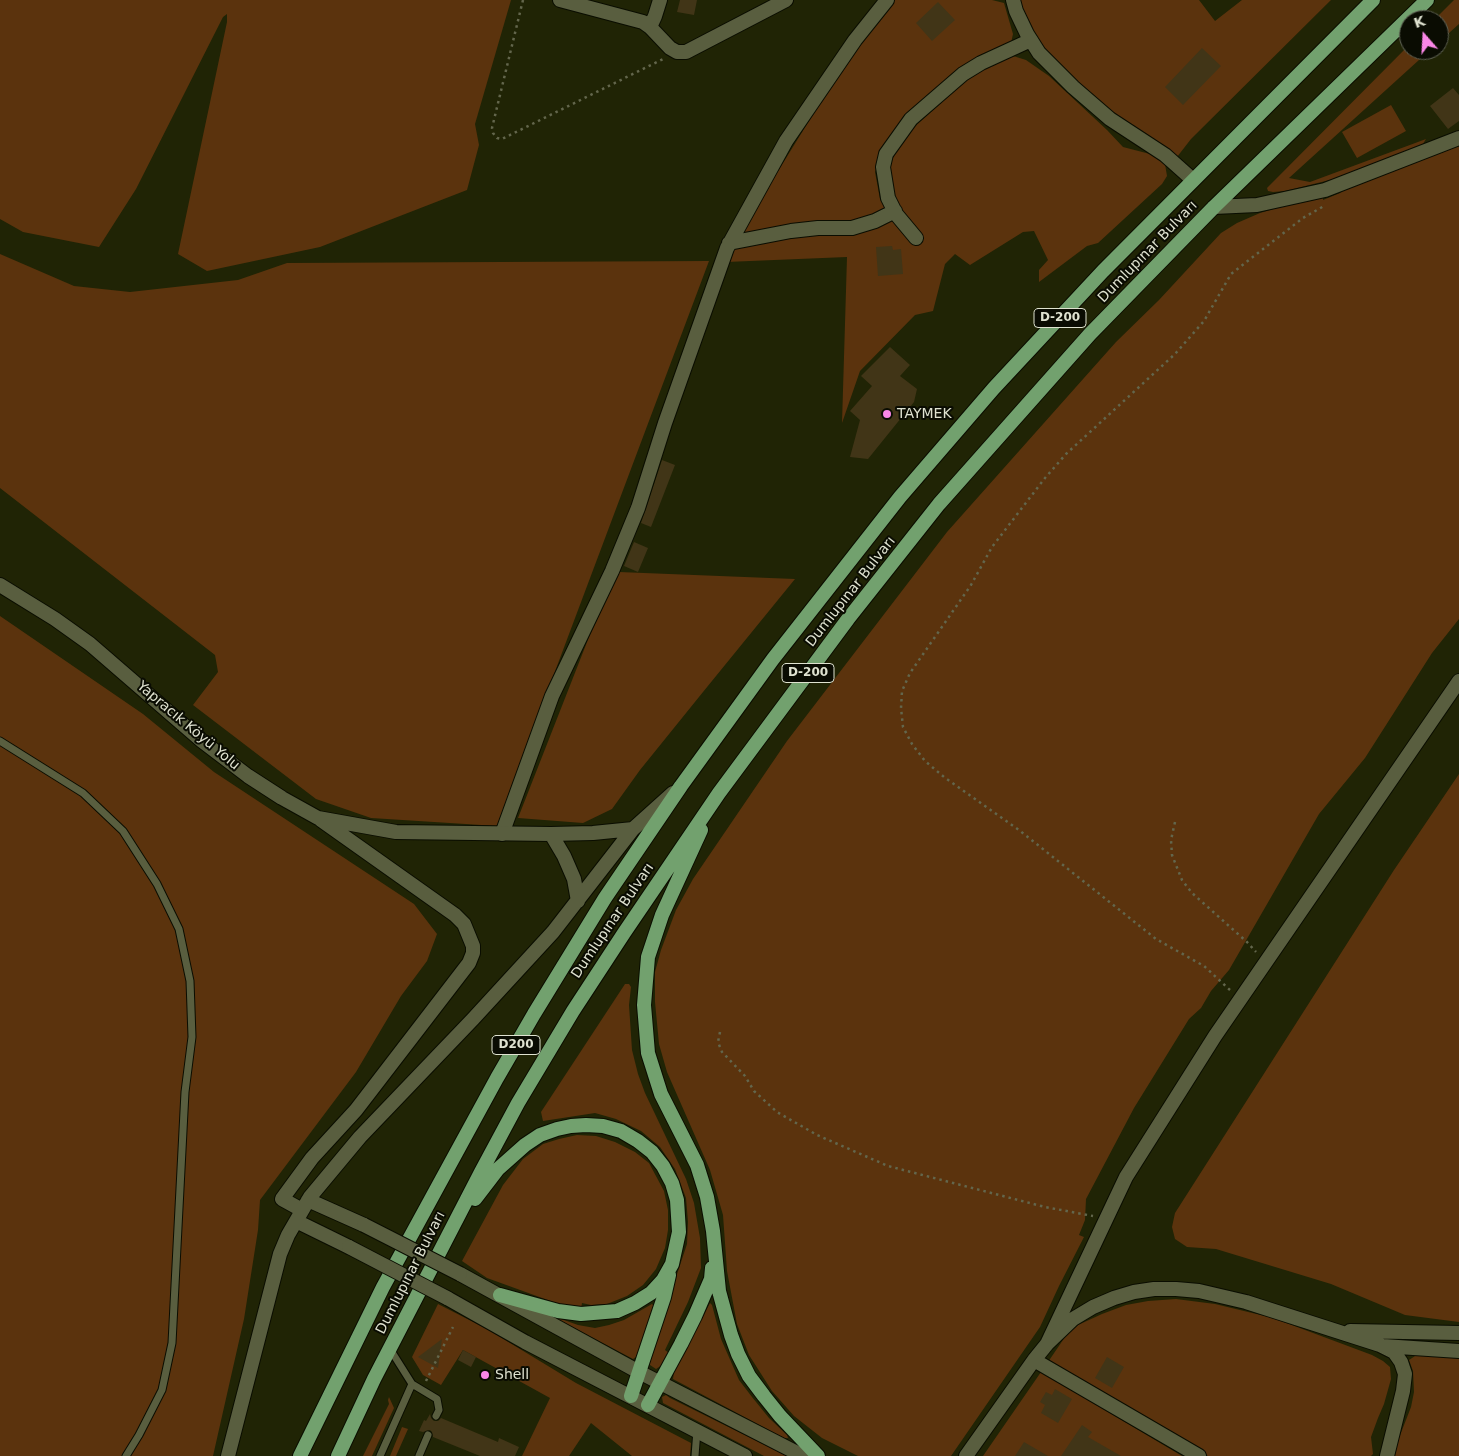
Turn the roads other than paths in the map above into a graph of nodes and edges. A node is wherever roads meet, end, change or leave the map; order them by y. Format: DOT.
graph roads {
  1 [pos="560,0"];
  2 [pos="660,0"];
  3 [pos="786,0"];
  4 [pos="887,0"];
  5 [pos="1013,0"];
  6 [pos="1373,0"];
  7 [pos="1427,0"];
  8 [pos="650,27"];
  9 [pos="1031,40"];
  10 [pos="1459,138"];
  11 [pos="1193,180"];
  12 [pos="1214,207"];
  13 [pos="894,211"];
  14 [pos="916,238"];
  15 [pos="729,244"];
  16 [pos="0,584"];
  17 [pos="773,659"];
  18 [pos="1459,681"];
  19 [pos="0,742"];
  20 [pos="681,786"];
  21 [pos="719,793"];
  22 [pos="318,818"];
  23 [pos="633,829"];
  24 [pos="502,834"];
  25 [pos="551,834"];
  26 [pos="578,901"];
  27 [pos="302,1210"];
  28 [pos="454,1225"];
  29 [pos="714,1255"];
  30 [pos="672,1264"];
  31 [pos="500,1295"];
  32 [pos="1335,1331"];
  33 [pos="1459,1333"];
  34 [pos="1047,1344"];
  35 [pos="1380,1345"];
  36 [pos="390,1349"];
  37 [pos="1459,1352"];
  38 [pos="1034,1360"];
  39 [pos="639,1372"];
  40 [pos="660,1383"];
  41 [pos="412,1384"];
  42 [pos="630,1396"];
  43 [pos="648,1405"];
  44 [pos="436,1416"];
  45 [pos="697,1430"];
  46 [pos="428,1435"];
  47 [pos="126,1456"];
  48 [pos="228,1456"];
  49 [pos="300,1456"];
  50 [pos="338,1456"];
  51 [pos="380,1456"];
  52 [pos="419,1456"];
  53 [pos="695,1456"];
  54 [pos="745,1456"];
  55 [pos="803,1456"];
  56 [pos="818,1456"];
  57 [pos="966,1456"];
  58 [pos="1199,1456"];
  59 [pos="1387,1456"];
  1 -- 8 [label="street"];
  2 -- 8 [label="street"];
  3 -- 8 [label="street"];
  4 -- 15 [label="street"];
  5 -- 9 [label="street"];
  6 -- 11 [label="highway, Dumlupınar Bulvarı / D-200"];
  7 -- 12 [label="highway, Dumlupınar Bulvarı / D-200"];
  9 -- 11 [label="street"];
  9 -- 13 [label="street"];
  10 -- 12 [label="street"];
  11 -- 17 [label="highway, Dumlupınar Bulvarı / D-200"];
  12 -- 21 [label="highway, Dumlupınar Bulvarı / D-200"];
  13 -- 14 [label="street"];
  13 -- 15 [label="street"];
  15 -- 24 [label="street"];
  16 -- 22 [label="street, Yapracık Köyü Yolu"];
  17 -- 20 [label="highway, Dumlupınar Bulvarı / D200"];
  18 -- 34 [label="street"];
  19 -- 47 [label="lane"];
  20 -- 23 [label="street"];
  20 -- 49 [label="highway, Dumlupınar Bulvarı / D200"];
  21 -- 28 [label="highway, Dumlupınar Bulvarı / D-200"];
  21 -- 29 [label="highway"];
  22 -- 24 [label="street, Yapracık Köyü Yolu"];
  22 -- 27 [label="street"];
  23 -- 25 [label="street, Yapracık Köyü Yolu"];
  23 -- 26 [label="street"];
  24 -- 25 [label="street, Yapracık Köyü Yolu"];
  25 -- 26 [label="street"];
  26 -- 27 [label="street"];
  27 -- 31 [label="street, bridge"];
  27 -- 42 [label="street, bridge"];
  27 -- 48 [label="street"];
  28 -- 30 [label="highway"];
  28 -- 36 [label="highway, Dumlupınar Bulvarı / D-200"];
  29 -- 40 [label="highway"];
  29 -- 56 [label="highway"];
  30 -- 31 [label="highway"];
  30 -- 39 [label="highway"];
  31 -- 39 [label="street"];
  32 -- 33 [label="street"];
  32 -- 34 [label="street"];
  32 -- 35 [label="street"];
  34 -- 38 [label="street"];
  35 -- 37 [label="street"];
  35 -- 59 [label="street"];
  36 -- 41 [label="lane"];
  36 -- 50 [label="highway, Dumlupınar Bulvarı / D-200"];
  38 -- 57 [label="street"];
  38 -- 58 [label="street"];
  39 -- 40 [label="street"];
  39 -- 42 [label="highway"];
  40 -- 43 [label="highway"];
  40 -- 55 [label="street"];
  41 -- 44 [label="lane"];
  41 -- 51 [label="lane"];
  42 -- 43 [label="street"];
  43 -- 45 [label="street"];
  45 -- 53 [label="lane"];
  45 -- 54 [label="street"];
  46 -- 52 [label="lane"];
}
